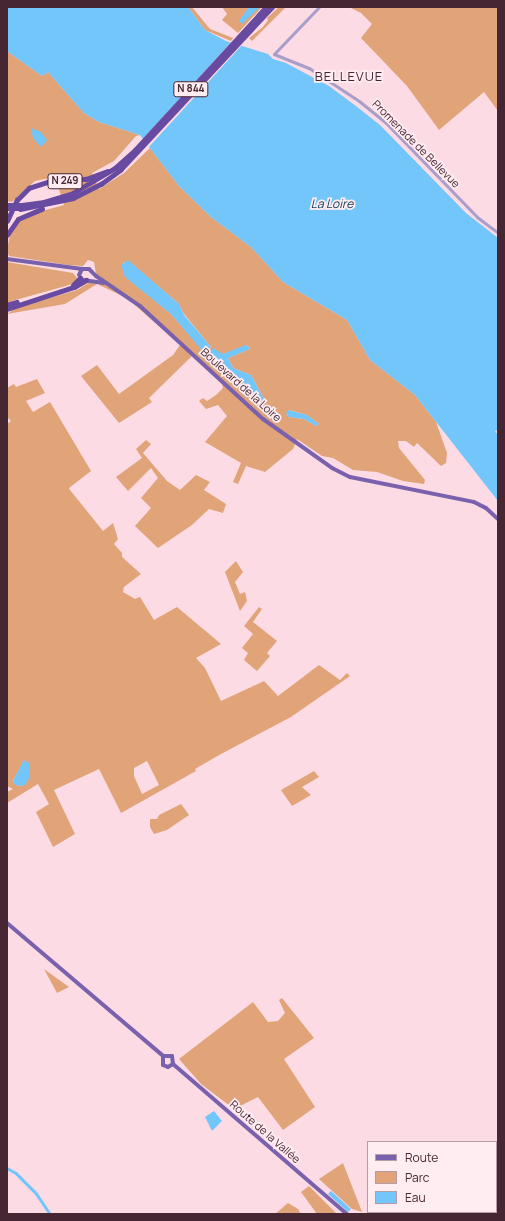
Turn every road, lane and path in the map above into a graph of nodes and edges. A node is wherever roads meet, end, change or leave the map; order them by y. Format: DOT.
graph roads {
  1 [pos="266,7"];
  2 [pos="274,7"];
  3 [pos="319,7"];
  4 [pos="244,34"];
  5 [pos="141,147"];
  6 [pos="115,168"];
  7 [pos="98,180"];
  8 [pos="50,204"];
  9 [pos="7,205"];
  10 [pos="21,207"];
  11 [pos="7,209"];
  12 [pos="7,221"];
  13 [pos="498,233"];
  14 [pos="7,235"];
  15 [pos="9,259"];
  16 [pos="67,268"];
  17 [pos="82,268"];
  18 [pos="92,273"];
  19 [pos="80,276"];
  20 [pos="87,280"];
  21 [pos="117,289"];
  22 [pos="7,305"];
  23 [pos="7,309"];
  24 [pos="498,519"];
  25 [pos="7,923"];
  26 [pos="163,1056"];
  27 [pos="173,1064"];
  28 [pos="346,1214"];
  1 -- 4 [label="highway, N 844"];
  2 -- 4 [label="highway, N 844"];
  3 -- 13 [label="street, Promenade de Bellevue"];
  4 -- 5 [label="highway, N 844"];
  5 -- 6 [label="highway, N 844"];
  5 -- 7 [label="highway, N 844"];
  6 -- 7 [label="highway, N 249"];
  7 -- 8 [label="highway, N 844"];
  7 -- 8 [label="highway, N 844"];
  7 -- 12 [label="highway, N 249"];
  8 -- 10 [label="highway, N 844"];
  8 -- 14 [label="highway"];
  9 -- 10 [label="highway, N 844, bridge"];
  10 -- 11 [label="highway, N 844, bridge"];
  15 -- 16 [label="main road"];
  16 -- 17 [label="main road"];
  16 -- 19 [label="main road, Boulevard de la Loire"];
  17 -- 18 [label="main road, Boulevard de la Loire"];
  17 -- 19 [label="main road"];
  18 -- 20 [label="main road"];
  18 -- 21 [label="main road, Boulevard de la Loire"];
  19 -- 20 [label="main road, Boulevard de la Loire"];
  19 -- 22 [label="highway"];
  20 -- 21 [label="main road, Boulevard de la Loire"];
  20 -- 23 [label="highway"];
  21 -- 24 [label="main road, Boulevard de la Loire"];
  25 -- 26 [label="main road"];
  26 -- 27 [label="main road"];
  26 -- 27 [label="main road"];
  27 -- 28 [label="main road, Route de la Vallée"];
}
